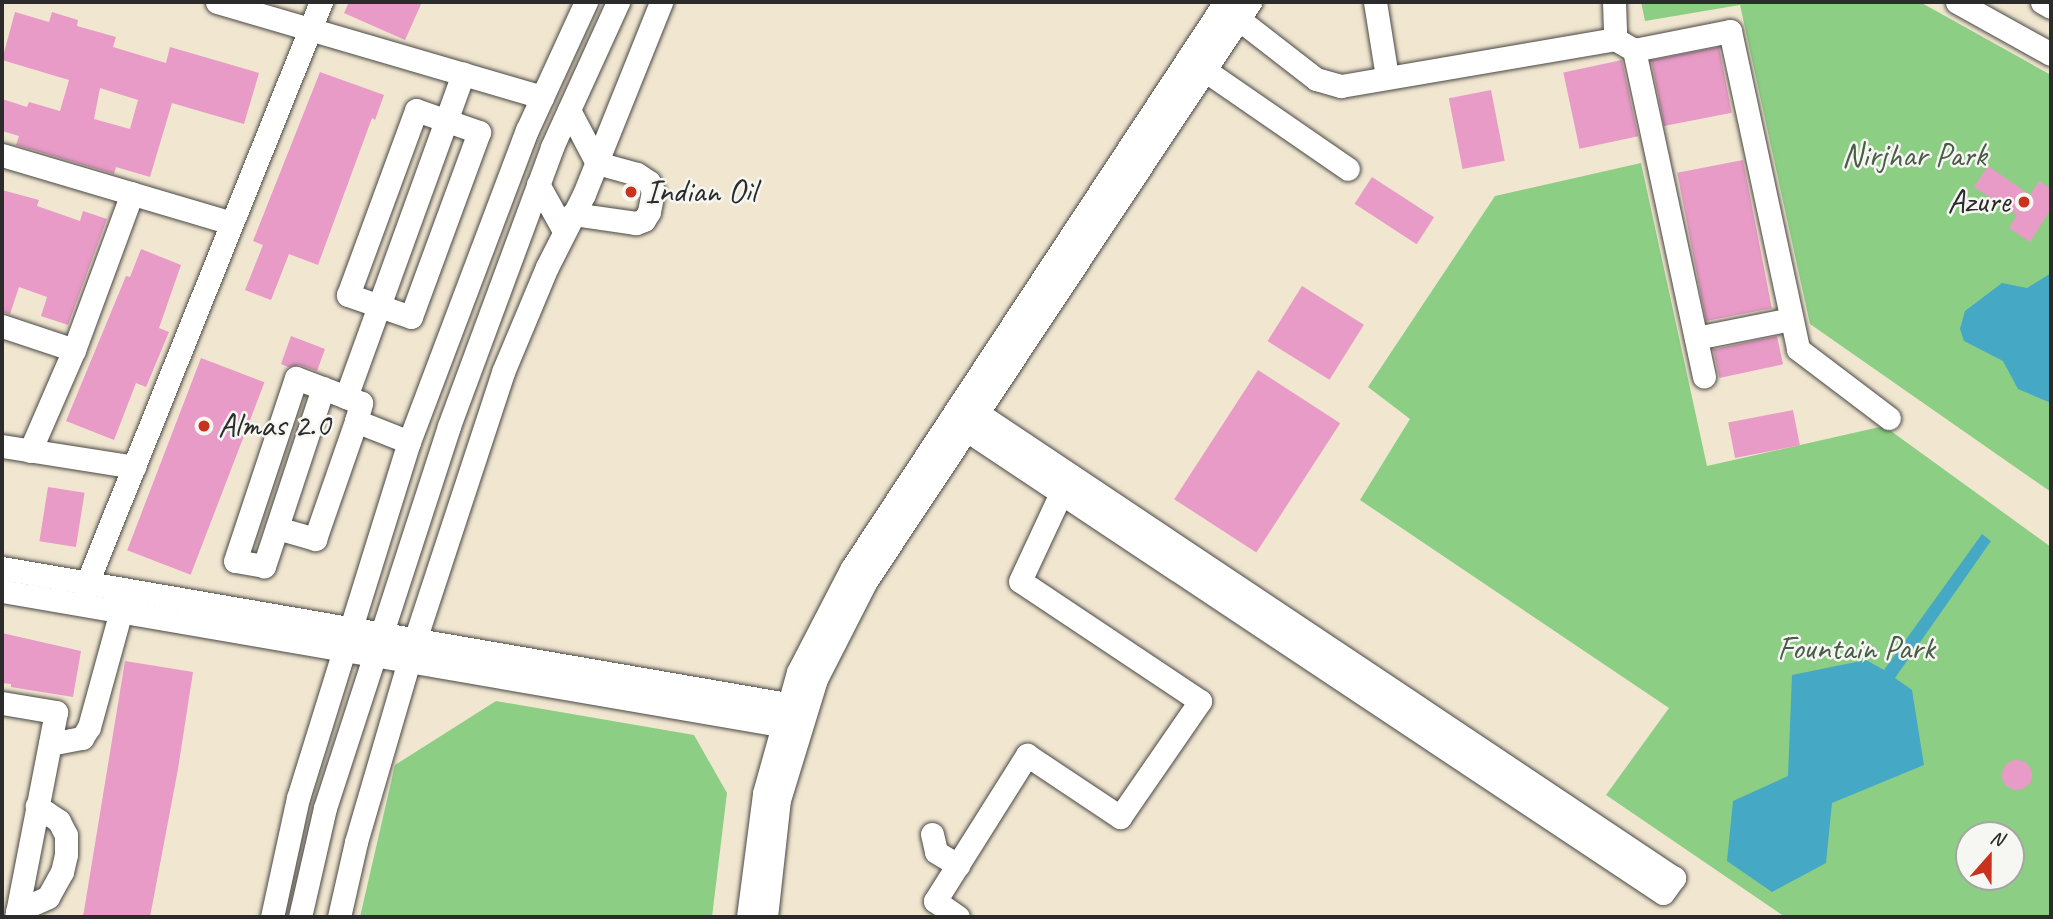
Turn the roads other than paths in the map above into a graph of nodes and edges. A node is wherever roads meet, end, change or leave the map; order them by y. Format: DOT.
graph roads {
  1 [pos="217,2"];
  2 [pos="321,2"];
  3 [pos="586,2"];
  4 [pos="618,2"];
  5 [pos="661,2"];
  6 [pos="1375,2"];
  7 [pos="1614,2"];
  8 [pos="1958,2"];
  9 [pos="2042,2"];
  10 [pos="1234,7"];
  11 [pos="2051,7"];
  12 [pos="308,30"];
  13 [pos="1625,45"];
  14 [pos="2051,54"];
  15 [pos="1196,64"];
  16 [pos="463,74"];
  17 [pos="1387,77"];
  18 [pos="542,97"];
  19 [pos="569,110"];
  20 [pos="446,120"];
  21 [pos="2,155"];
  22 [pos="597,163"];
  23 [pos="1348,169"];
  24 [pos="538,184"];
  25 [pos="132,193"];
  26 [pos="569,222"];
  27 [pos="231,223"];
  28 [pos="378,304"];
  29 [pos="1791,319"];
  30 [pos="2,326"];
  31 [pos="1696,338"];
  32 [pos="74,350"];
  33 [pos="1704,377"];
  34 [pos="323,388"];
  35 [pos="346,397"];
  36 [pos="963,416"];
  37 [pos="1889,418"];
  38 [pos="356,421"];
  39 [pos="409,442"];
  40 [pos="2,446"];
  41 [pos="30,451"];
  42 [pos="134,467"];
  43 [pos="1067,485"];
  44 [pos="277,527"];
  45 [pos="2,568"];
  46 [pos="88,583"];
  47 [pos="2,591"];
  48 [pos="121,611"];
  49 [pos="345,639"];
  50 [pos="376,644"];
  51 [pos="412,651"];
  52 [pos="1361,692"];
  53 [pos="2,703"];
  54 [pos="1357,715"];
  55 [pos="795,717"];
  56 [pos="50,744"];
  57 [pos="37,806"];
  58 [pos="932,834"];
  59 [pos="1605,843"];
  60 [pos="958,866"];
  61 [pos="1649,872"];
  62 [pos="930,909"];
  63 [pos="16,914"];
  64 [pos="272,917"];
  65 [pos="300,917"];
  66 [pos="340,917"];
  67 [pos="748,917"];
  68 [pos="766,917"];
  69 [pos="958,917"];
  1 -- 12 [label="street"];
  2 -- 12 [label="street"];
  3 -- 18 [label="street"];
  4 -- 19 [label="street"];
  5 -- 22 [label="street"];
  6 -- 17 [label="street"];
  7 -- 13 [label="street"];
  8 -- 14 [label="street"];
  9 -- 11 [label="street"];
  10 -- 15 [label="street"];
  10 -- 17 [label="street"];
  12 -- 16 [label="street"];
  12 -- 27 [label="street"];
  13 -- 17 [label="street"];
  13 -- 29 [label="street"];
  13 -- 31 [label="street"];
  15 -- 23 [label="street"];
  15 -- 36 [label="street"];
  16 -- 18 [label="street"];
  16 -- 20 [label="street"];
  18 -- 39 [label="street"];
  19 -- 22 [label="street"];
  19 -- 24 [label="street"];
  20 -- 28 [label="street"];
  20 -- 28 [label="street"];
  20 -- 28 [label="street"];
  21 -- 25 [label="street"];
  22 -- 26 [label="street"];
  22 -- 26 [label="street"];
  24 -- 26 [label="street"];
  24 -- 50 [label="street"];
  25 -- 27 [label="street"];
  25 -- 32 [label="street"];
  26 -- 51 [label="street"];
  27 -- 42 [label="street"];
  28 -- 35 [label="street"];
  29 -- 31 [label="street"];
  29 -- 37 [label="street"];
  30 -- 32 [label="street"];
  31 -- 33 [label="street"];
  32 -- 41 [label="street"];
  34 -- 35 [label="street"];
  34 -- 44 [label="street"];
  34 -- 44 [label="street"];
  35 -- 38 [label="street"];
  36 -- 43 [label="street"];
  36 -- 55 [label="street"];
  38 -- 39 [label="street"];
  38 -- 44 [label="street"];
  39 -- 49 [label="street"];
  40 -- 41 [label="street"];
  41 -- 42 [label="street"];
  42 -- 46 [label="street"];
  43 -- 52 [label="street"];
  43 -- 59 [label="street"];
  43 -- 60 [label="street"];
  45 -- 46 [label="street"];
  46 -- 49 [label="street"];
  47 -- 48 [label="street"];
  48 -- 49 [label="street"];
  48 -- 56 [label="street"];
  49 -- 50 [label="street"];
  49 -- 64 [label="street"];
  50 -- 51 [label="street"];
  50 -- 65 [label="street"];
  51 -- 55 [label="street"];
  51 -- 66 [label="street"];
  52 -- 54 [label="street"];
  52 -- 59 [label="street"];
  53 -- 56 [label="street"];
  55 -- 67 [label="street"];
  55 -- 68 [label="street"];
  56 -- 57 [label="street"];
  57 -- 63 [label="street"];
  57 -- 63 [label="street"];
  58 -- 60 [label="street"];
  59 -- 61 [label="street"];
  60 -- 62 [label="street"];
  62 -- 69 [label="street"];
}
